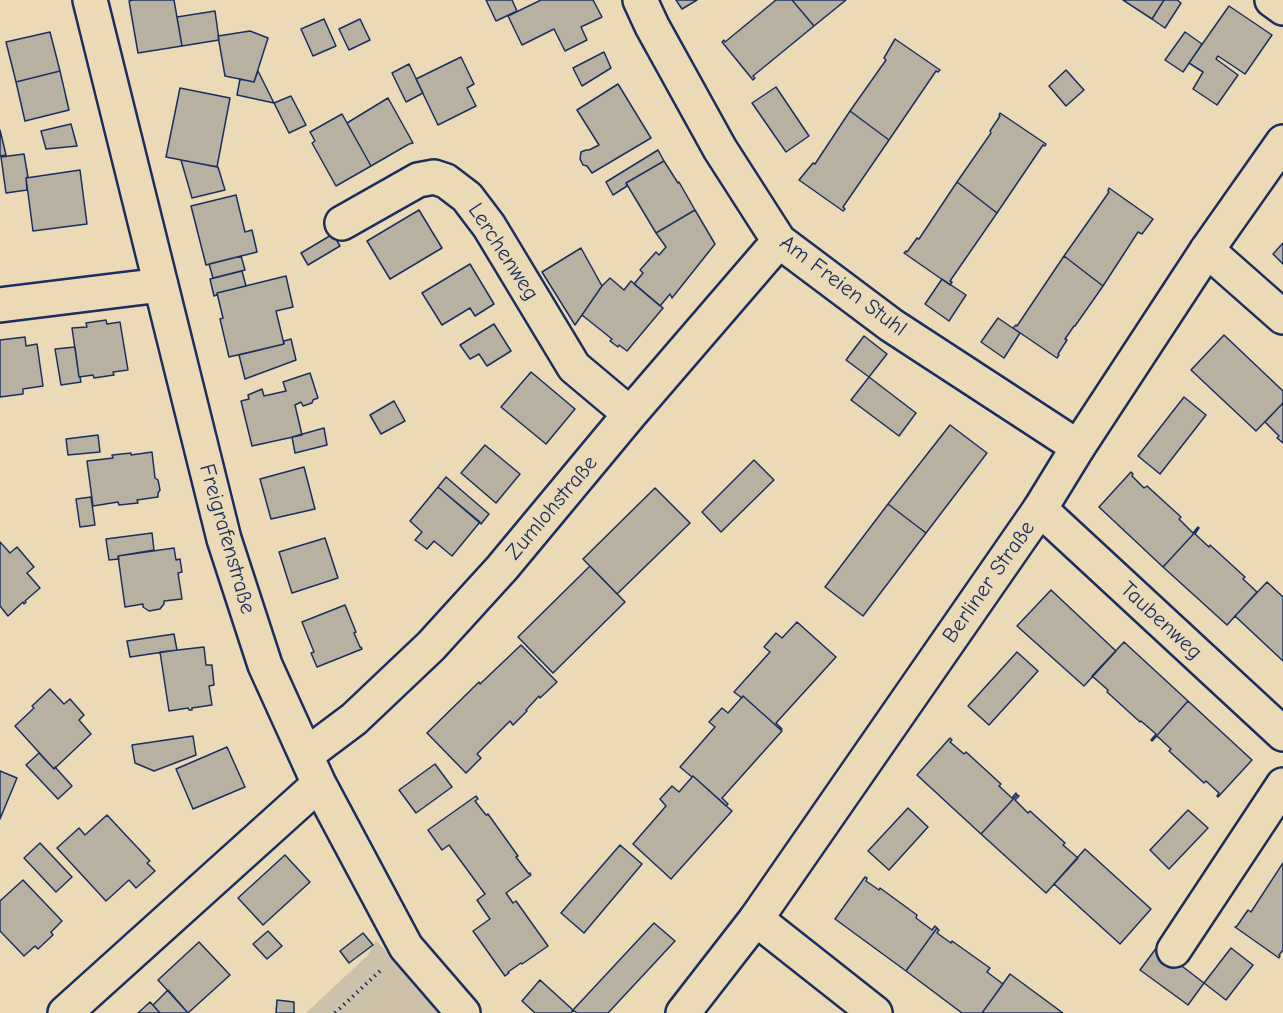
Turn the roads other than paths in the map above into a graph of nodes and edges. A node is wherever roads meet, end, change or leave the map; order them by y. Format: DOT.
graph roads {
  1 [pos="90,0"];
  2 [pos="640,0"];
  3 [pos="1272,0"];
  4 [pos="1283,8"];
  5 [pos="1283,142"];
  6 [pos="342,223"];
  7 [pos="779,241"];
  8 [pos="1207,250"];
  9 [pos="161,285"];
  10 [pos="0,305"];
  11 [pos="1283,318"];
  12 [pos="630,414"];
  13 [pos="1078,447"];
  14 [pos="1040,509"];
  15 [pos="1283,734"];
  16 [pos="313,770"];
  17 [pos="1283,785"];
  18 [pos="756,919"];
  19 [pos="1174,950"];
  20 [pos="65,1013"];
  21 [pos="463,1013"];
  22 [pos="683,1013"];
  23 [pos="874,1013"];
  1 -- 9 [label="street, Freigrafenstraße"];
  2 -- 7 [label="street, Am Freien Stuhl"];
  3 -- 4 [label="street"];
  5 -- 8 [label="street, Berliner Straße"];
  6 -- 12 [label="street, Lerchenweg"];
  7 -- 12 [label="street, Zumlohstraße"];
  7 -- 13 [label="street, Am Freien Stuhl"];
  8 -- 11 [label="street"];
  8 -- 13 [label="street, Berliner Straße"];
  9 -- 10 [label="street"];
  9 -- 16 [label="street, Freigrafenstraße"];
  12 -- 16 [label="street, Zumlohstraße"];
  13 -- 14 [label="street, Berliner Straße"];
  14 -- 15 [label="street, Taubenweg"];
  14 -- 18 [label="street, Berliner Straße"];
  16 -- 20 [label="street"];
  16 -- 21 [label="street, Freigrafenstraße"];
  17 -- 19 [label="street"];
  18 -- 22 [label="street, Berliner Straße"];
  18 -- 23 [label="street"];
}
